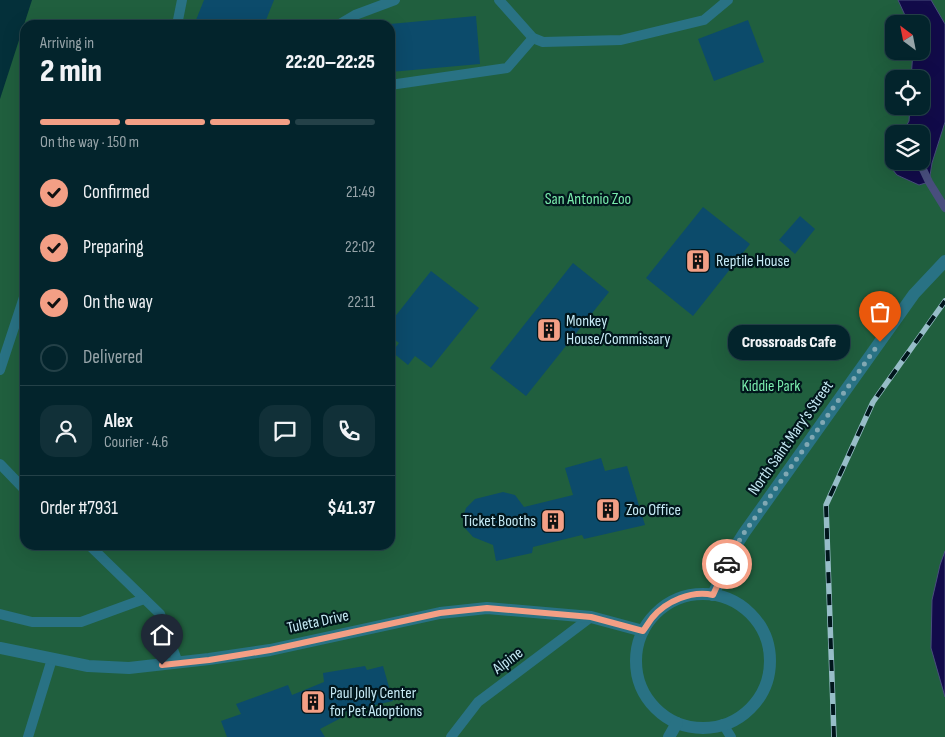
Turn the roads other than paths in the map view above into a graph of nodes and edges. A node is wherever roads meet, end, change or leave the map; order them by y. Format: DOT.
graph roads {
  1 [pos="182,0"];
  2 [pos="395,0"];
  3 [pos="499,0"];
  4 [pos="728,0"];
  5 [pos="178,20"];
  6 [pos="346,20"];
  7 [pos="532,38"];
  8 [pos="395,84"];
  9 [pos="945,261"];
  10 [pos="20,309"];
  11 [pos="0,370"];
  12 [pos="0,464"];
  13 [pos="20,485"];
  14 [pos="93,550"];
  15 [pos="713,595"];
  16 [pos="144,599"];
  17 [pos="0,614"];
  18 [pos="591,617"];
  19 [pos="643,631"];
  20 [pos="0,648"];
  21 [pos="52,658"];
  22 [pos="178,663"];
  23 [pos="677,723"];
  24 [pos="723,724"];
  25 [pos="28,737"];
  26 [pos="451,737"];
  27 [pos="669,737"];
  28 [pos="731,737"];
  1 -- 5 [label="lane"];
  2 -- 6 [label="lane"];
  3 -- 7 [label="lane"];
  4 -- 7 [label="lane"];
  7 -- 8 [label="lane"];
  9 -- 15 [label="street, North Saint Mary's Street"];
  10 -- 11 [label="lane"];
  12 -- 13 [label="lane"];
  14 -- 16 [label="lane"];
  15 -- 19 [label="street"];
  15 -- 24 [label="street"];
  16 -- 17 [label="lane"];
  16 -- 22 [label="lane"];
  18 -- 19 [label="street, Tuleta Drive"];
  18 -- 22 [label="street, Tuleta Drive"];
  18 -- 26 [label="lane, Alpine"];
  19 -- 23 [label="street"];
  20 -- 21 [label="street, Tuleta Drive"];
  21 -- 22 [label="street, Tuleta Drive"];
  21 -- 25 [label="lane"];
  23 -- 24 [label="street"];
  23 -- 27 [label="street"];
  24 -- 28 [label="lane"];
}
